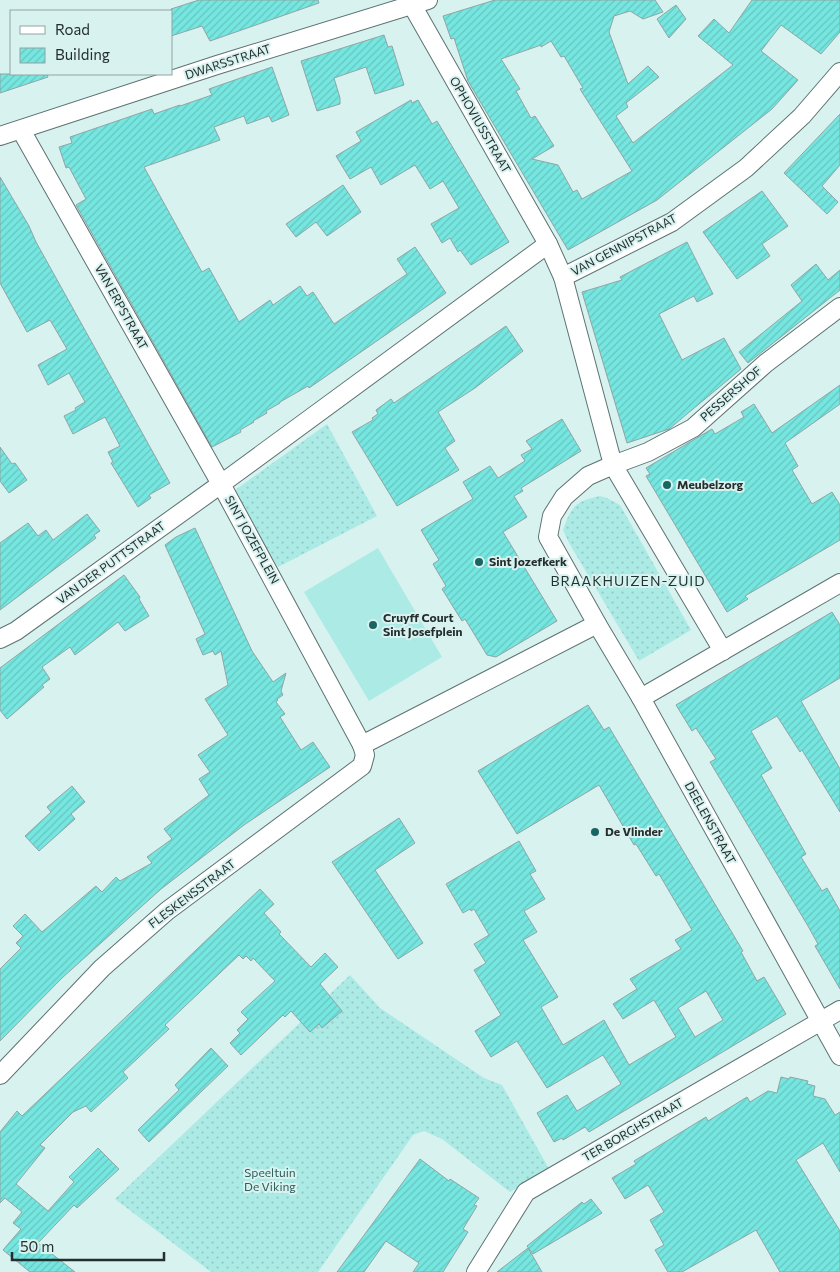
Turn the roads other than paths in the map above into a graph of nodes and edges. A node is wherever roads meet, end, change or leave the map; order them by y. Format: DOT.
graph roads {
  1 [pos="420,3"];
  2 [pos="840,72"];
  3 [pos="21,130"];
  4 [pos="0,136"];
  5 [pos="548,244"];
  6 [pos="563,277"];
  7 [pos="840,307"];
  8 [pos="613,465"];
  9 [pos="221,484"];
  10 [pos="840,583"];
  11 [pos="597,624"];
  12 [pos="0,638"];
  13 [pos="723,650"];
  14 [pos="641,698"];
  15 [pos="362,745"];
  16 [pos="840,1010"];
  17 [pos="821,1022"];
  18 [pos="840,1056"];
  19 [pos="0,1075"];
  20 [pos="476,1272"];
  1 -- 3 [label="street, DWARSSTRAAT"];
  1 -- 5 [label="street, OPHOVIUSSTRAAT"];
  2 -- 6 [label="street, VAN GENNIPSTRAAT"];
  3 -- 4 [label="street, DWARSSTRAAT"];
  3 -- 9 [label="street, VAN ERPSTRAAT"];
  5 -- 6 [label="street"];
  5 -- 9 [label="street, SINT JOZEFPLEIN"];
  6 -- 8 [label="street"];
  7 -- 8 [label="street, PESSERSHOF"];
  8 -- 11 [label="street"];
  8 -- 13 [label="street"];
  9 -- 12 [label="street, VAN DER PUTTSTRAAT"];
  9 -- 15 [label="street, SINT JOZEFPLEIN"];
  10 -- 13 [label="street"];
  11 -- 14 [label="street, DEELENSTRAAT"];
  11 -- 15 [label="street"];
  13 -- 14 [label="street"];
  14 -- 17 [label="street, DEELENSTRAAT"];
  15 -- 19 [label="street, FLESKENSSTRAAT"];
  16 -- 17 [label="street, TER BORGHSTRAAT"];
  17 -- 18 [label="street"];
  17 -- 20 [label="street, TER BORGHSTRAAT"];
}
